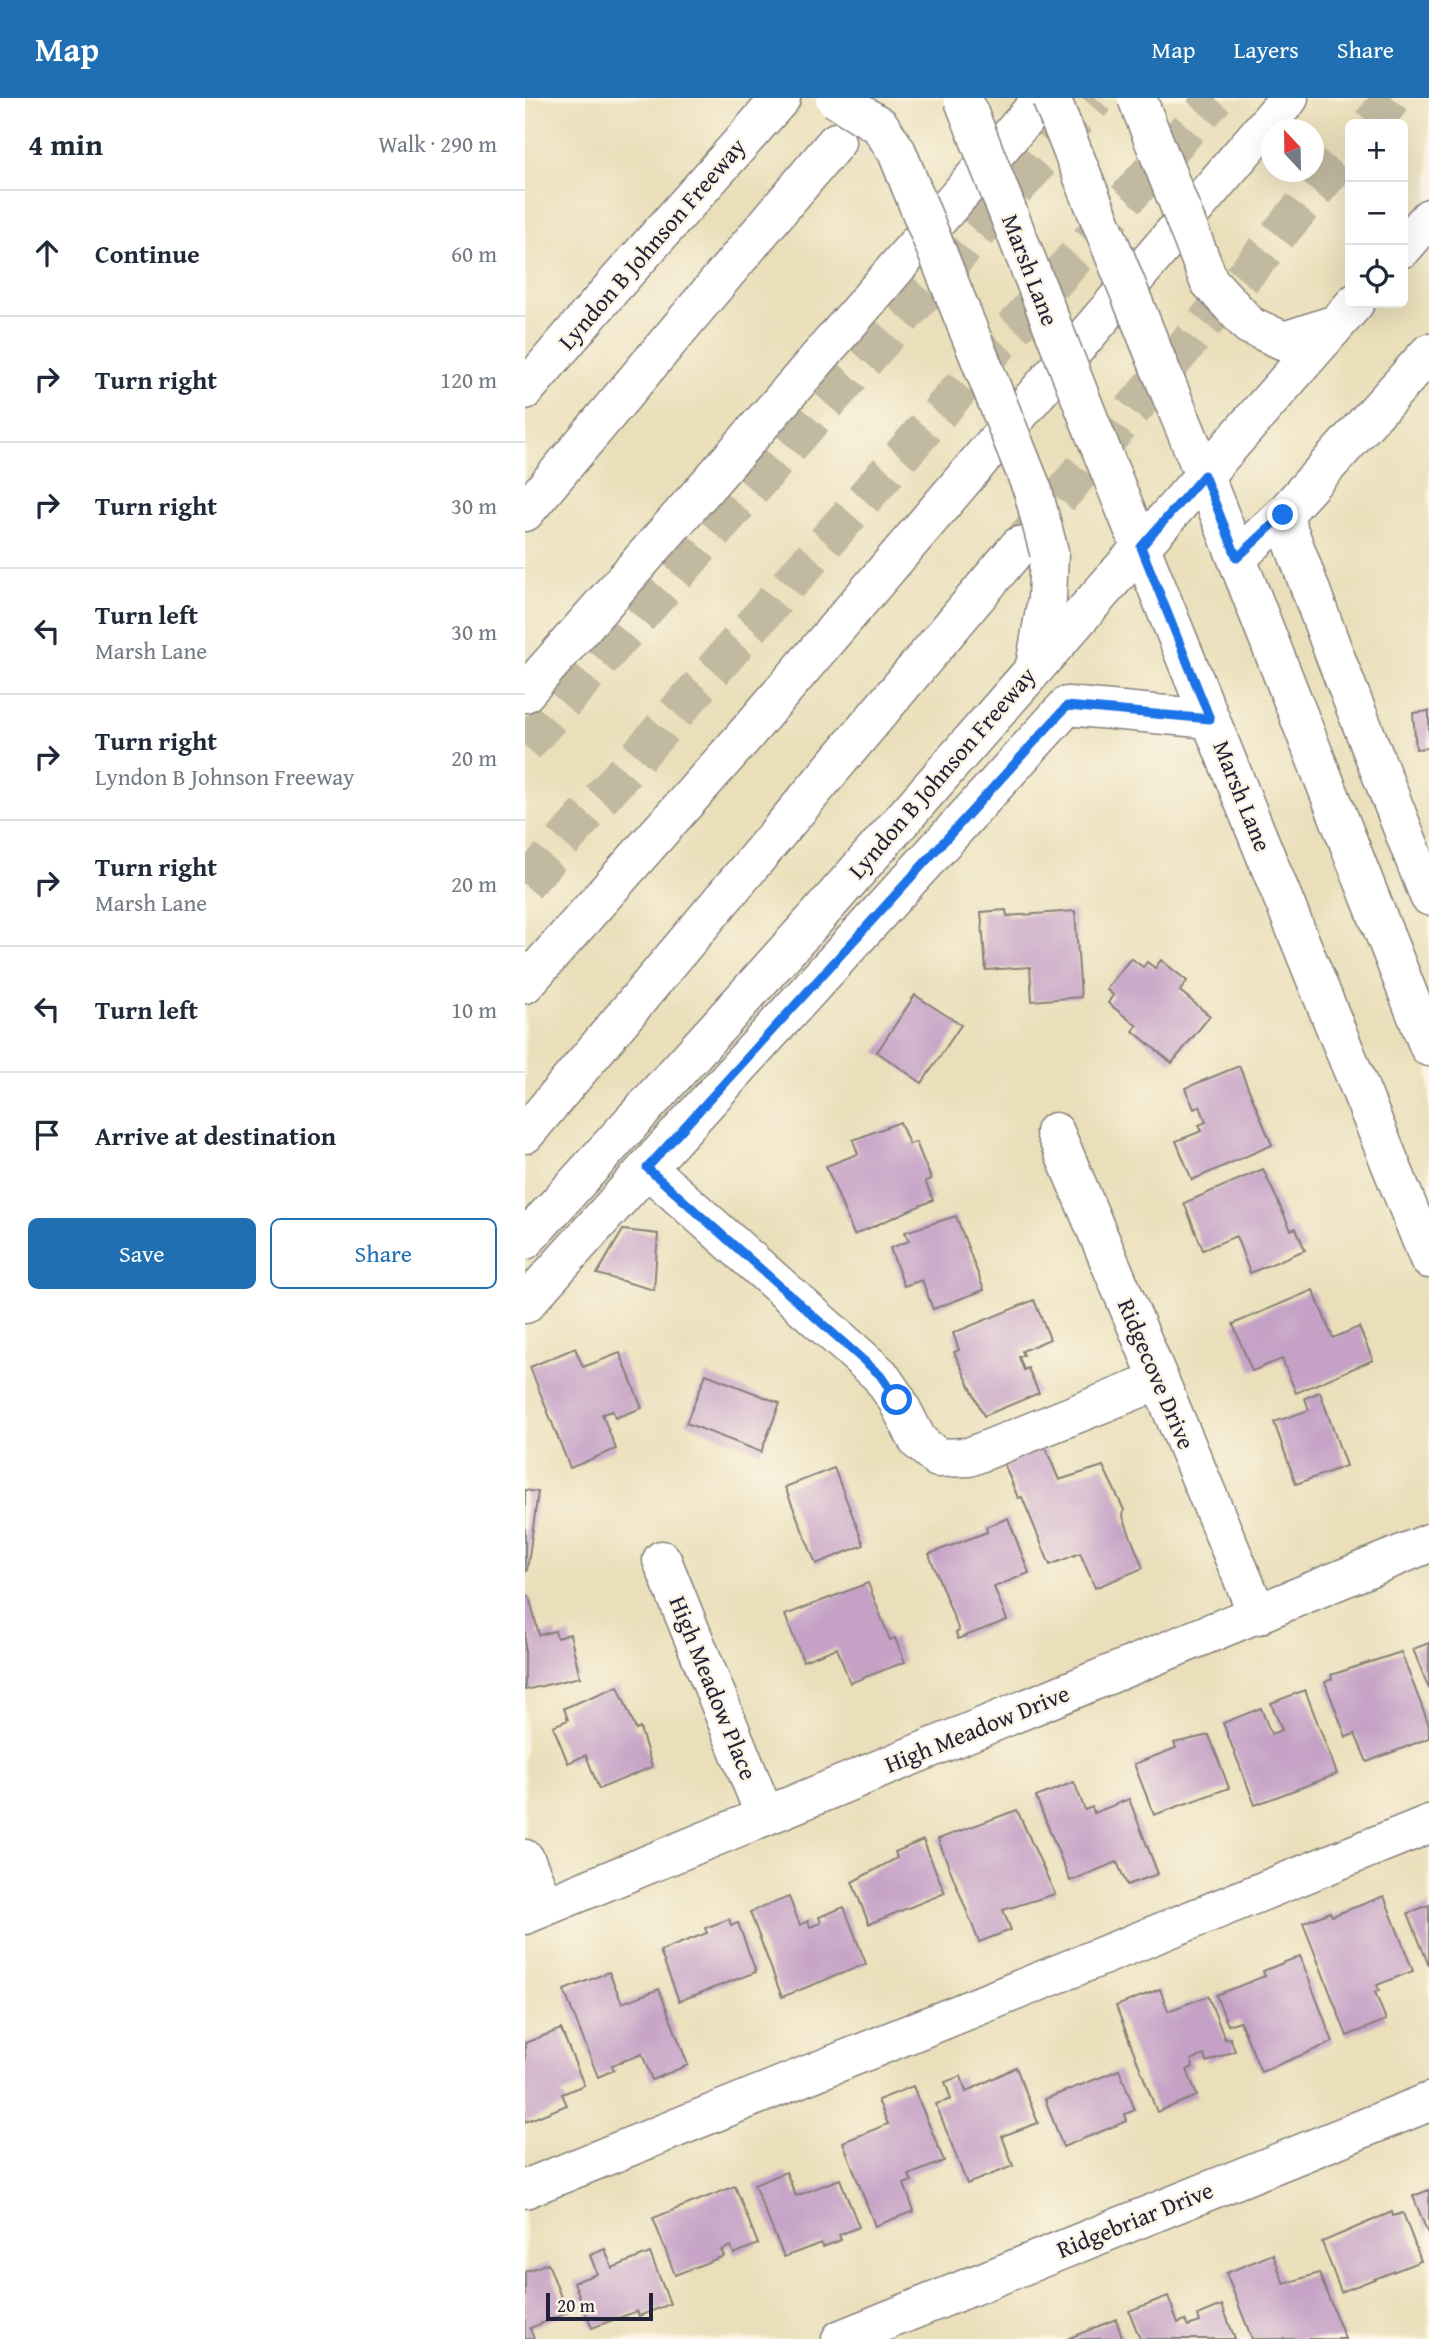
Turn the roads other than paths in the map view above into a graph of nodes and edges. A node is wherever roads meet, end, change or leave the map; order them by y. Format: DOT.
graph roads {
  1 [pos="824,98"];
  2 [pos="835,98"];
  3 [pos="963,98"];
  4 [pos="1043,98"];
  5 [pos="1051,98"];
  6 [pos="1137,98"];
  7 [pos="1289,98"];
  8 [pos="778,101"];
  9 [pos="836,142"];
  10 [pos="1429,218"];
  11 [pos="1406,245"];
  12 [pos="1345,313"];
  13 [pos="1429,353"];
  14 [pos="525,390"];
  15 [pos="1204,475"];
  16 [pos="525,512"];
  17 [pos="1283,515"];
  18 [pos="1141,547"];
  19 [pos="1034,549"];
  20 [pos="1237,558"];
  21 [pos="1035,666"];
  22 [pos="525,693"];
  23 [pos="1210,719"];
  24 [pos="1429,896"];
  25 [pos="525,984"];
  26 [pos="1429,1047"];
  27 [pos="1055,1132"];
  28 [pos="525,1134"];
  29 [pos="647,1168"];
  30 [pos="525,1240"];
  31 [pos="1429,1259"];
  32 [pos="525,1304"];
  33 [pos="1158,1381"];
  34 [pos="1429,1543"];
  35 [pos="662,1560"];
  36 [pos="1258,1615"];
  37 [pos="765,1816"];
  38 [pos="1429,1824"];
  39 [pos="525,1859"];
  40 [pos="535,1910"];
  41 [pos="1429,2102"];
  42 [pos="525,2189"];
  43 [pos="841,2339"];
  1 -- 8 [label="main road"];
  2 -- 19 [label="main road, bridge"];
  3 -- 18 [label="main road, Marsh Lane, bridge"];
  4 -- 22 [label="main road"];
  5 -- 15 [label="main road, bridge"];
  6 -- 12 [label="main road, bridge"];
  7 -- 25 [label="main road"];
  8 -- 14 [label="main road, Lyndon B Johnson Freeway"];
  9 -- 16 [label="main road"];
  10 -- 11 [label="main road"];
  12 -- 15 [label="main road, Lyndon B Johnson Freeway"];
  13 -- 17 [label="main road"];
  15 -- 18 [label="main road, Lyndon B Johnson Freeway"];
  15 -- 20 [label="main road"];
  17 -- 20 [label="main road"];
  17 -- 24 [label="main road"];
  18 -- 21 [label="main road, Lyndon B Johnson Freeway"];
  18 -- 23 [label="main road, Marsh Lane"];
  19 -- 21 [label="main road"];
  19 -- 28 [label="main road"];
  20 -- 26 [label="main road"];
  21 -- 30 [label="main road, Lyndon B Johnson Freeway"];
  23 -- 29 [label="main road"];
  23 -- 31 [label="main road, Marsh Lane"];
  27 -- 33 [label="main road, Ridgecove Drive"];
  29 -- 32 [label="main road"];
  29 -- 33 [label="main road"];
  33 -- 36 [label="main road, Ridgecove Drive"];
  34 -- 36 [label="main road, High Meadow Drive"];
  35 -- 37 [label="main road, High Meadow Place"];
  36 -- 37 [label="main road, High Meadow Drive"];
  37 -- 40 [label="main road, High Meadow Drive"];
  38 -- 42 [label="main road"];
  39 -- 40 [label="main road"];
  41 -- 43 [label="main road, Ridgebriar Drive"];
}
